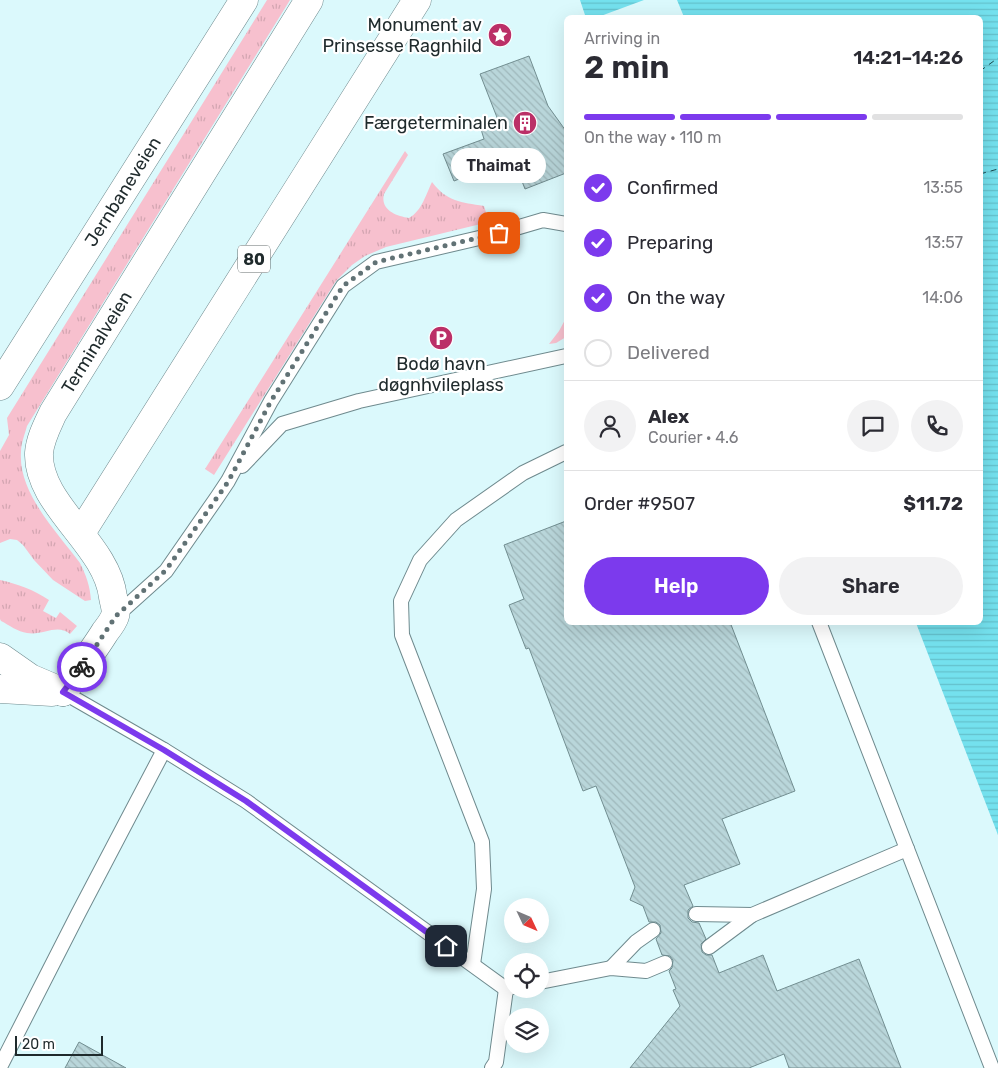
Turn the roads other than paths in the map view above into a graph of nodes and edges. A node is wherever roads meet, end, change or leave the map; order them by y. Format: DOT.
graph roads {
  1 [pos="244,0"];
  2 [pos="309,0"];
  3 [pos="418,0"];
  4 [pos="564,224"];
  5 [pos="564,356"];
  6 [pos="1,385"];
  7 [pos="564,453"];
  8 [pos="228,482"];
  9 [pos="81,533"];
  10 [pos="116,616"];
  11 [pos="820,625"];
  12 [pos="0,657"];
  13 [pos="0,689"];
  14 [pos="63,692"];
  15 [pos="164,750"];
  16 [pos="907,849"];
  17 [pos="696,914"];
  18 [pos="752,915"];
  19 [pos="652,930"];
  20 [pos="709,946"];
  21 [pos="665,963"];
  22 [pos="473,964"];
  23 [pos="611,968"];
  24 [pos="549,980"];
  25 [pos="504,985"];
  26 [pos="507,998"];
  27 [pos="0,1067"];
  28 [pos="492,1068"];
  29 [pos="992,1068"];
  1 -- 6 [label="highway, Jernbaneveien"];
  2 -- 9 [label="highway, Terminalveien"];
  3 -- 9 [label="highway, 80"];
  4 -- 8 [label="lane"];
  5 -- 8 [label="lane"];
  7 -- 22 [label="lane"];
  8 -- 10 [label="lane"];
  9 -- 10 [label="highway, Terminalveien"];
  10 -- 14 [label="highway"];
  11 -- 16 [label="lane"];
  12 -- 14 [label="highway"];
  13 -- 14 [label="highway"];
  14 -- 15 [label="lane"];
  15 -- 22 [label="lane"];
  15 -- 27 [label="lane"];
  16 -- 18 [label="lane"];
  16 -- 29 [label="lane"];
  17 -- 18 [label="lane"];
  18 -- 20 [label="lane"];
  19 -- 23 [label="lane"];
  21 -- 23 [label="lane"];
  22 -- 25 [label="lane"];
  23 -- 24 [label="lane"];
  26 -- 28 [label="lane"];
}
